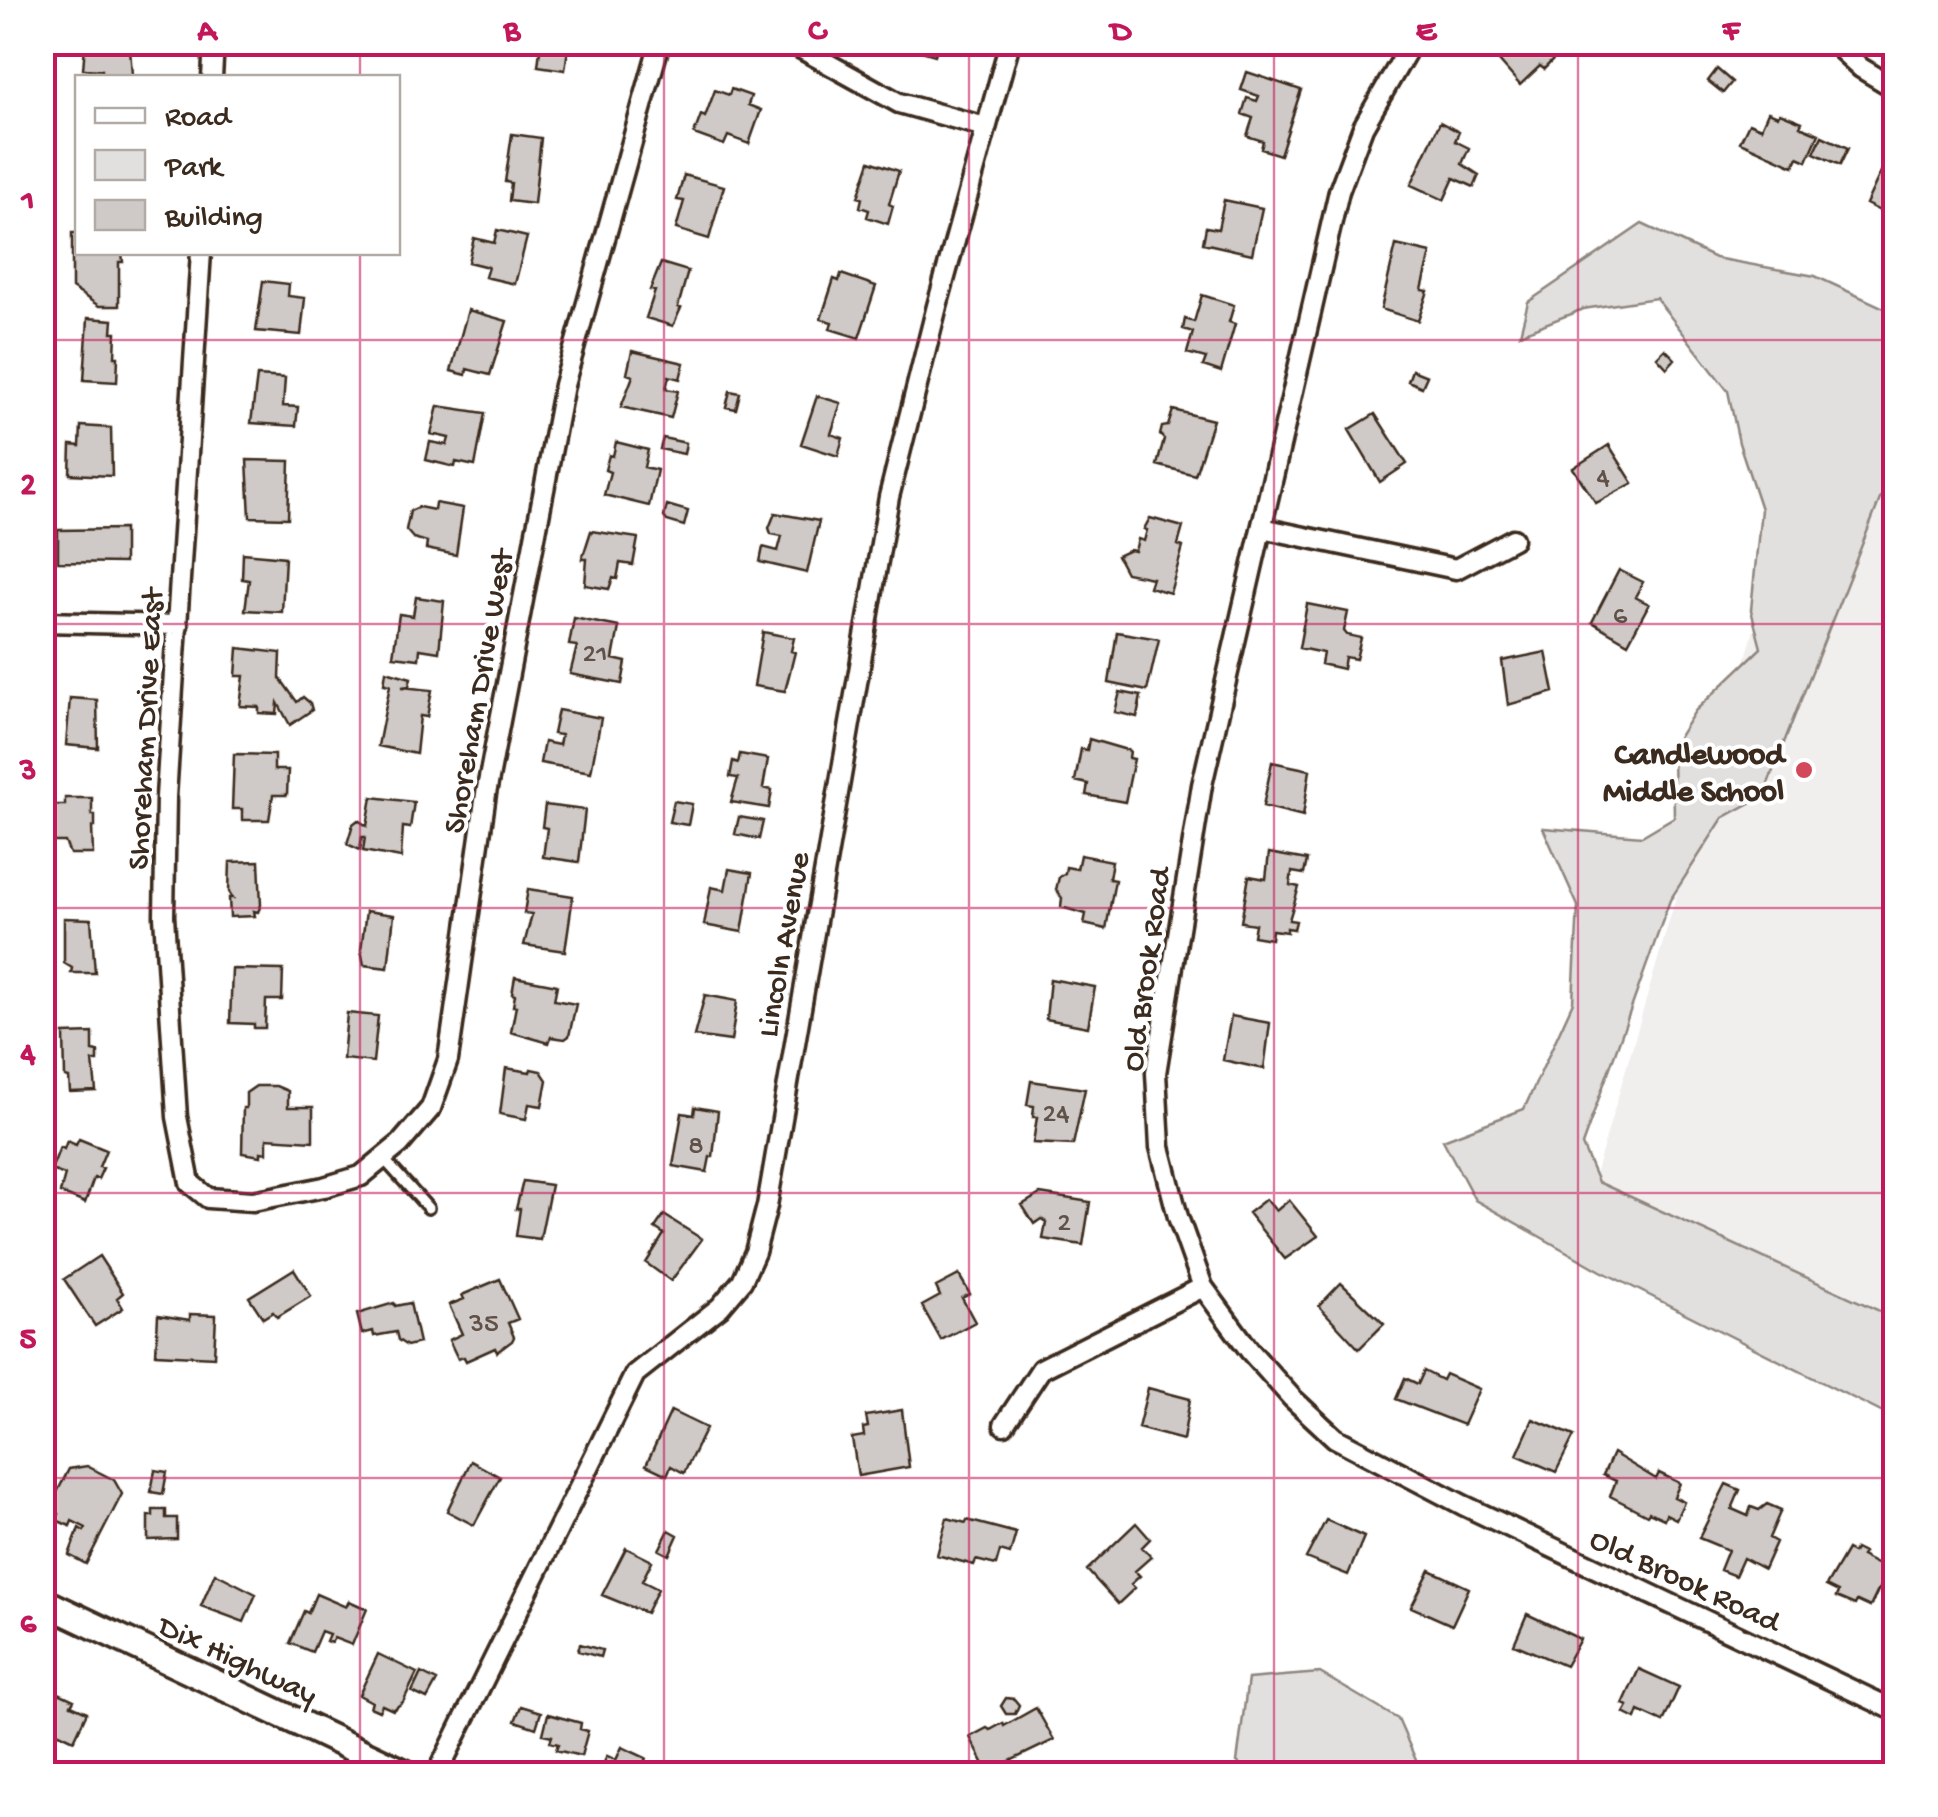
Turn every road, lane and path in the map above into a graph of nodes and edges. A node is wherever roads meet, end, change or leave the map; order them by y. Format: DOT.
graph roads {
  1 [pos="214,42"];
  2 [pos="660,42"];
  3 [pos="789,42"];
  4 [pos="1010,42"];
  5 [pos="1412,42"];
  6 [pos="1833,42"];
  7 [pos="212,75"];
  8 [pos="1896,89"];
  9 [pos="985,127"];
  10 [pos="201,255"];
  11 [pos="1262,528"];
  12 [pos="1513,539"];
  13 [pos="42,622"];
  14 [pos="178,625"];
  15 [pos="384,1158"];
  16 [pos="208,1198"];
  17 [pos="428,1208"];
  18 [pos="1203,1287"];
  19 [pos="1004,1425"];
  20 [pos="42,1601"];
  21 [pos="1896,1711"];
  22 [pos="408,1774"];
  23 [pos="437,1774"];
  1 -- 7 [label="street"];
  2 -- 15 [label="street, Shoreham Drive West"];
  3 -- 9 [label="street"];
  4 -- 9 [label="street, Lincoln Avenue"];
  5 -- 11 [label="street, Old Brook Road"];
  6 -- 8 [label="street"];
  9 -- 23 [label="street, Lincoln Avenue"];
  10 -- 14 [label="street, Shoreham Drive East"];
  11 -- 12 [label="street"];
  11 -- 18 [label="street, Old Brook Road"];
  13 -- 14 [label="street"];
  14 -- 16 [label="street, Shoreham Drive East"];
  15 -- 16 [label="street, Shoreham Drive West"];
  15 -- 17 [label="lane"];
  18 -- 19 [label="street"];
  18 -- 21 [label="street, Old Brook Road"];
  20 -- 22 [label="street, Dix Highway"];
}
